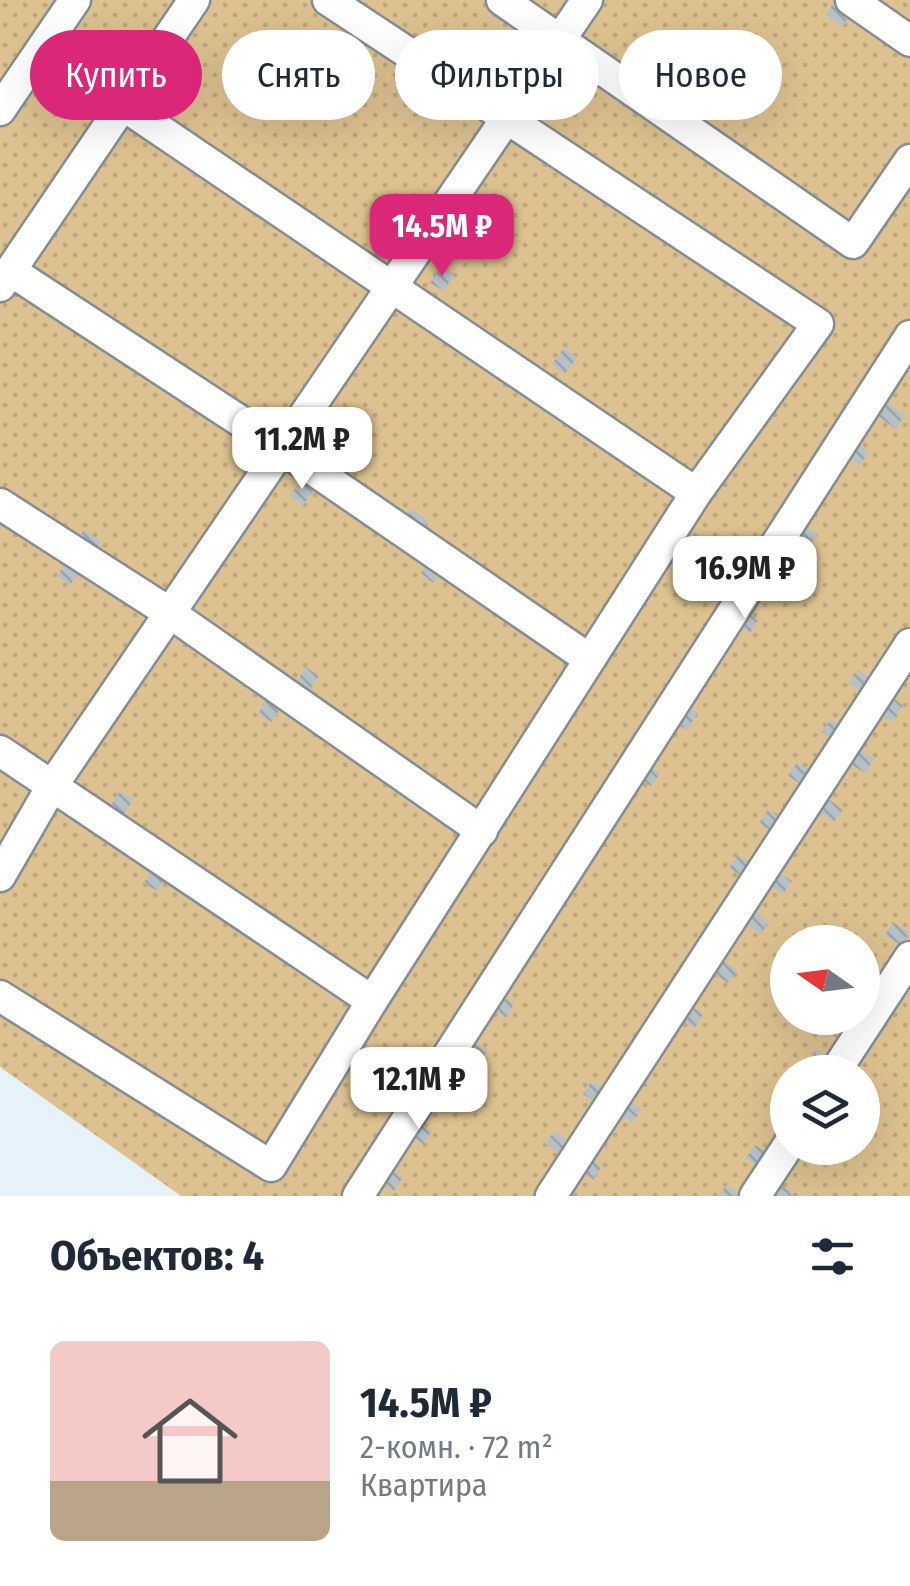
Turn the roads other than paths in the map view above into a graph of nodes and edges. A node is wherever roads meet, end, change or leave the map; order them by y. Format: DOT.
graph roads {
  1 [pos="75,0"];
  2 [pos="194,0"];
  3 [pos="328,0"];
  4 [pos="502,0"];
  5 [pos="587,0"];
  6 [pos="850,0"];
  7 [pos="174,30"];
  8 [pos="548,30"];
  9 [pos="568,30"];
  10 [pos="910,41"];
  11 [pos="599,65"];
  12 [pos="0,110"];
  13 [pos="113,120"];
  14 [pos="145,120"];
  15 [pos="507,122"];
  16 [pos="910,160"];
  17 [pos="5,278"];
  18 [pos="390,286"];
  19 [pos="910,336"];
  20 [pos="888,371"];
  21 [pos="910,392"];
  22 [pos="283,448"];
  23 [pos="696,493"];
  24 [pos="0,504"];
  25 [pos="170,613"];
  26 [pos="910,644"];
  27 [pos="589,658"];
  28 [pos="0,752"];
  29 [pos="52,786"];
  30 [pos="482,831"];
  31 [pos="0,876"];
  32 [pos="910,957"];
  33 [pos="0,996"];
  34 [pos="372,1000"];
  35 [pos="846,1055"];
  36 [pos="775,1165"];
  37 [pos="358,1196"];
  38 [pos="551,1196"];
  39 [pos="755,1196"];
  1 -- 12 [label="lane"];
  2 -- 7 [label="lane"];
  3 -- 15 [label="lane"];
  4 -- 8 [label="lane"];
  5 -- 9 [label="lane"];
  6 -- 10 [label="lane"];
  11 -- 16 [label="lane"];
  13 -- 17 [label="lane"];
  14 -- 18 [label="lane"];
  15 -- 18 [label="lane"];
  15 -- 23 [label="lane"];
  17 -- 22 [label="lane"];
  18 -- 22 [label="lane"];
  18 -- 23 [label="lane"];
  19 -- 20 [label="lane"];
  20 -- 21 [label="lane"];
  20 -- 37 [label="lane"];
  22 -- 25 [label="lane"];
  22 -- 27 [label="lane"];
  23 -- 27 [label="lane"];
  24 -- 25 [label="lane"];
  25 -- 29 [label="lane"];
  25 -- 30 [label="lane"];
  26 -- 38 [label="lane"];
  27 -- 30 [label="lane"];
  28 -- 29 [label="lane"];
  29 -- 31 [label="lane"];
  29 -- 34 [label="lane"];
  30 -- 34 [label="lane"];
  32 -- 35 [label="lane"];
  33 -- 34 [label="lane"];
  36 -- 39 [label="lane"];
}
